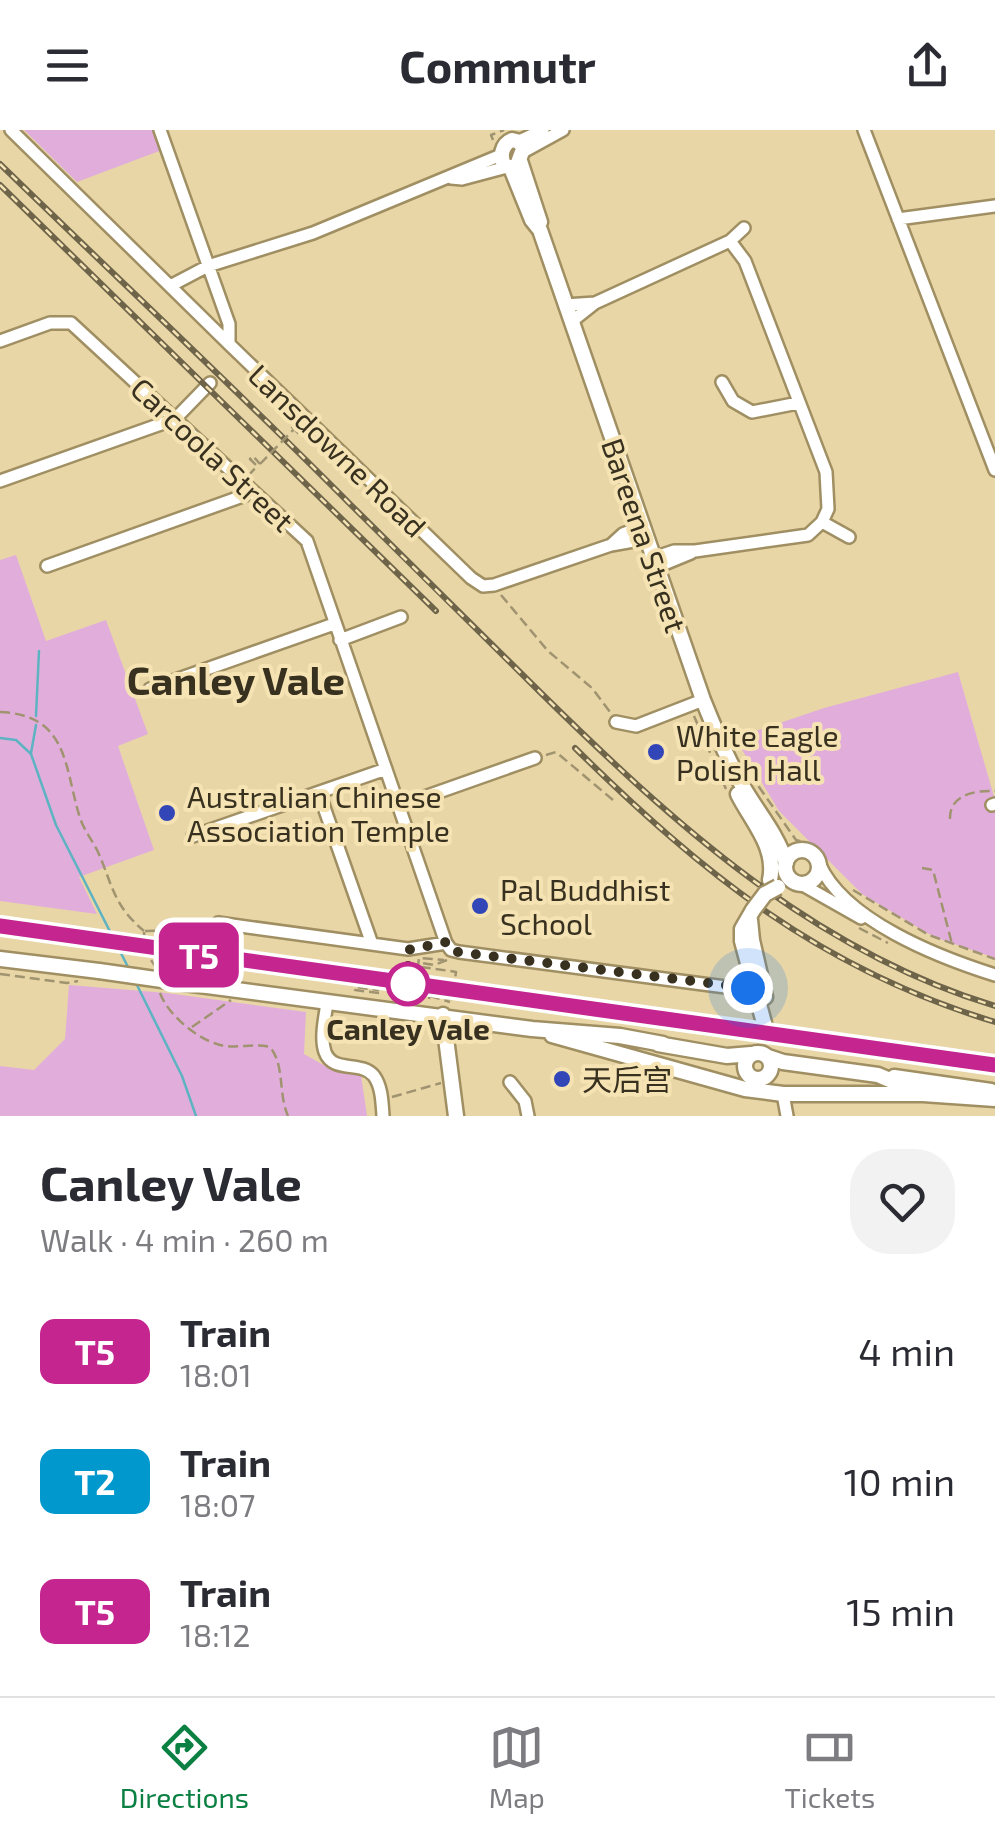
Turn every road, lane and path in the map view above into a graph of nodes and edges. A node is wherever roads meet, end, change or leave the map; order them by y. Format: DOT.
graph roads {
  1 [pos="11,130"];
  2 [pos="160,130"];
  3 [pos="499,130"];
  4 [pos="543,130"];
  5 [pos="563,130"];
  6 [pos="864,130"];
  7 [pos="513,151"];
  8 [pos="995,206"];
  9 [pos="898,218"];
  10 [pos="744,228"];
  11 [pos="730,241"];
  12 [pos="208,266"];
  13 [pos="170,286"];
  14 [pos="595,303"];
  15 [pos="565,305"];
  16 [pos="571,322"];
  17 [pos="0,341"];
  18 [pos="229,344"];
  19 [pos="722,382"];
  20 [pos="210,383"];
  21 [pos="798,403"];
  22 [pos="175,419"];
  23 [pos="296,428"];
  24 [pos="259,465"];
  25 [pos="995,470"];
  26 [pos="0,481"];
  27 [pos="254,492"];
  28 [pos="822,522"];
  29 [pos="643,533"];
  30 [pos="849,537"];
  31 [pos="655,563"];
  32 [pos="46,566"];
  33 [pos="489,585"];
  34 [pos="401,616"];
  35 [pos="334,624"];
  36 [pos="340,640"];
  37 [pos="150,690"];
  38 [pos="703,700"];
  39 [pos="0,712"];
  40 [pos="694,716"];
  41 [pos="616,722"];
  42 [pos="697,722"];
  43 [pos="719,740"];
  44 [pos="535,758"];
  45 [pos="746,766"];
  46 [pos="386,769"];
  47 [pos="319,793"];
  48 [pos="613,800"];
  49 [pos="994,800"];
  50 [pos="399,806"];
  51 [pos="950,819"];
  52 [pos="772,830"];
  53 [pos="193,836"];
  54 [pos="806,850"];
  55 [pos="822,860"];
  56 [pos="786,865"];
  57 [pos="922,868"];
  58 [pos="799,884"];
  59 [pos="846,886"];
  60 [pos="770,888"];
  61 [pos="215,926"];
  62 [pos="888,929"];
  63 [pos="446,942"];
  64 [pos="372,944"];
  65 [pos="952,946"];
  66 [pos="0,958"];
  67 [pos="419,958"];
  68 [pos="448,960"];
  69 [pos="995,960"];
  70 [pos="422,967"];
  71 [pos="749,973"];
  72 [pos="0,974"];
  73 [pos="995,974"];
  74 [pos="79,981"];
  75 [pos="379,993"];
  76 [pos="231,999"];
  77 [pos="327,1003"];
  78 [pos="446,1005"];
  79 [pos="765,1005"];
  80 [pos="539,1029"];
  81 [pos="764,1029"];
  82 [pos="577,1044"];
  83 [pos="663,1044"];
  84 [pos="618,1046"];
  85 [pos="716,1053"];
  86 [pos="760,1055"];
  87 [pos="660,1066"];
  88 [pos="812,1066"];
  89 [pos="878,1075"];
  90 [pos="757,1076"];
  91 [pos="441,1082"];
  92 [pos="510,1082"];
  93 [pos="783,1094"];
  94 [pos="923,1094"];
  95 [pos="995,1096"];
  96 [pos="382,1100"];
  97 [pos="288,1116"];
  98 [pos="384,1116"];
  99 [pos="456,1116"];
  100 [pos="528,1116"];
  101 [pos="787,1116"];
  1 -- 13 [label="street"];
  2 -- 12 [label="street, Lansdowne Road"];
  3 -- 7 [label="main road, Bareena Street"];
  4 -- 7 [label="street"];
  5 -- 7 [label="street"];
  6 -- 9 [label="street"];
  7 -- 12 [label="street"];
  7 -- 15 [label="main road, Bareena Street"];
  8 -- 9 [label="street"];
  9 -- 25 [label="street"];
  10 -- 11 [label="street"];
  11 -- 14 [label="street"];
  11 -- 21 [label="street"];
  12 -- 13 [label="street"];
  12 -- 18 [label="street, Lansdowne Road"];
  13 -- 18 [label="street"];
  14 -- 15 [label="street"];
  14 -- 16 [label="street"];
  15 -- 16 [label="main road, Bareena Street"];
  16 -- 29 [label="main road, Bareena Street"];
  17 -- 22 [label="street, Carcoola Street"];
  18 -- 33 [label="street, Lansdowne Road"];
  19 -- 21 [label="street"];
  20 -- 22 [label="street"];
  21 -- 28 [label="street"];
  22 -- 26 [label="street"];
  22 -- 27 [label="street, Carcoola Street"];
  23 -- 24 [label="path, bridge"];
  27 -- 32 [label="street"];
  27 -- 35 [label="street, Carcoola Street"];
  28 -- 30 [label="street"];
  28 -- 31 [label="street"];
  29 -- 31 [label="main road, Bareena Street"];
  29 -- 33 [label="street"];
  31 -- 38 [label="main road, Bareena Street"];
  33 -- 41 [label="path"];
  34 -- 36 [label="street"];
  35 -- 36 [label="street, Carcoola Street"];
  35 -- 37 [label="street"];
  36 -- 46 [label="street, Carcoola Street"];
  38 -- 41 [label="street"];
  38 -- 43 [label="main road, Bareena Street"];
  39 -- 61 [label="path"];
  40 -- 42 [label="path"];
  43 -- 52 [label="main road, Bareena Street"];
  43 -- 60 [label="main road"];
  44 -- 48 [label="path"];
  44 -- 50 [label="street"];
  45 -- 55 [label="path"];
  46 -- 47 [label="street"];
  46 -- 50 [label="street, Carcoola Street"];
  47 -- 53 [label="street"];
  47 -- 64 [label="street"];
  49 -- 51 [label="path"];
  50 -- 63 [label="street, Carcoola Street"];
  52 -- 54 [label="main road, Bareena Street"];
  52 -- 56 [label="main road, Bareena Street"];
  54 -- 55 [label="main road"];
  54 -- 56 [label="main road"];
  55 -- 58 [label="main road"];
  55 -- 62 [label="street"];
  56 -- 58 [label="main road"];
  56 -- 60 [label="main road"];
  57 -- 65 [label="path"];
  58 -- 60 [label="main road"];
  58 -- 62 [label="street"];
  59 -- 65 [label="path"];
  60 -- 71 [label="main road, bridge"];
  61 -- 64 [label="street"];
  62 -- 73 [label="street"];
  63 -- 64 [label="street"];
  63 -- 71 [label="street"];
  65 -- 69 [label="path"];
  66 -- 77 [label="main road, bridge"];
  67 -- 70 [label="path"];
  68 -- 70 [label="path"];
  70 -- 78 [label="path, bridge"];
  71 -- 79 [label="main road"];
  71 -- 79 [label="street"];
  71 -- 81 [label="main road"];
  72 -- 74 [label="path"];
  75 -- 78 [label="path"];
  76 -- 97 [label="path"];
  77 -- 78 [label="main road"];
  77 -- 96 [label="street"];
  78 -- 80 [label="main road"];
  78 -- 99 [label="main road"];
  79 -- 81 [label="main road"];
  80 -- 82 [label="main road"];
  80 -- 83 [label="main road"];
  80 -- 84 [label="main road"];
  81 -- 86 [label="main road"];
  82 -- 84 [label="main road"];
  82 -- 87 [label="main road"];
  83 -- 84 [label="main road"];
  83 -- 85 [label="main road"];
  84 -- 87 [label="main road"];
  85 -- 86 [label="main road"];
  85 -- 90 [label="main road"];
  86 -- 88 [label="main road"];
  86 -- 90 [label="main road"];
  86 -- 90 [label="main road"];
  87 -- 93 [label="main road"];
  88 -- 89 [label="main road"];
  88 -- 90 [label="main road"];
  89 -- 94 [label="main road"];
  89 -- 95 [label="main road"];
  91 -- 96 [label="path"];
  92 -- 100 [label="street"];
  93 -- 94 [label="main road"];
  93 -- 101 [label="street"];
  94 -- 95 [label="main road"];
  96 -- 98 [label="street"];
}
